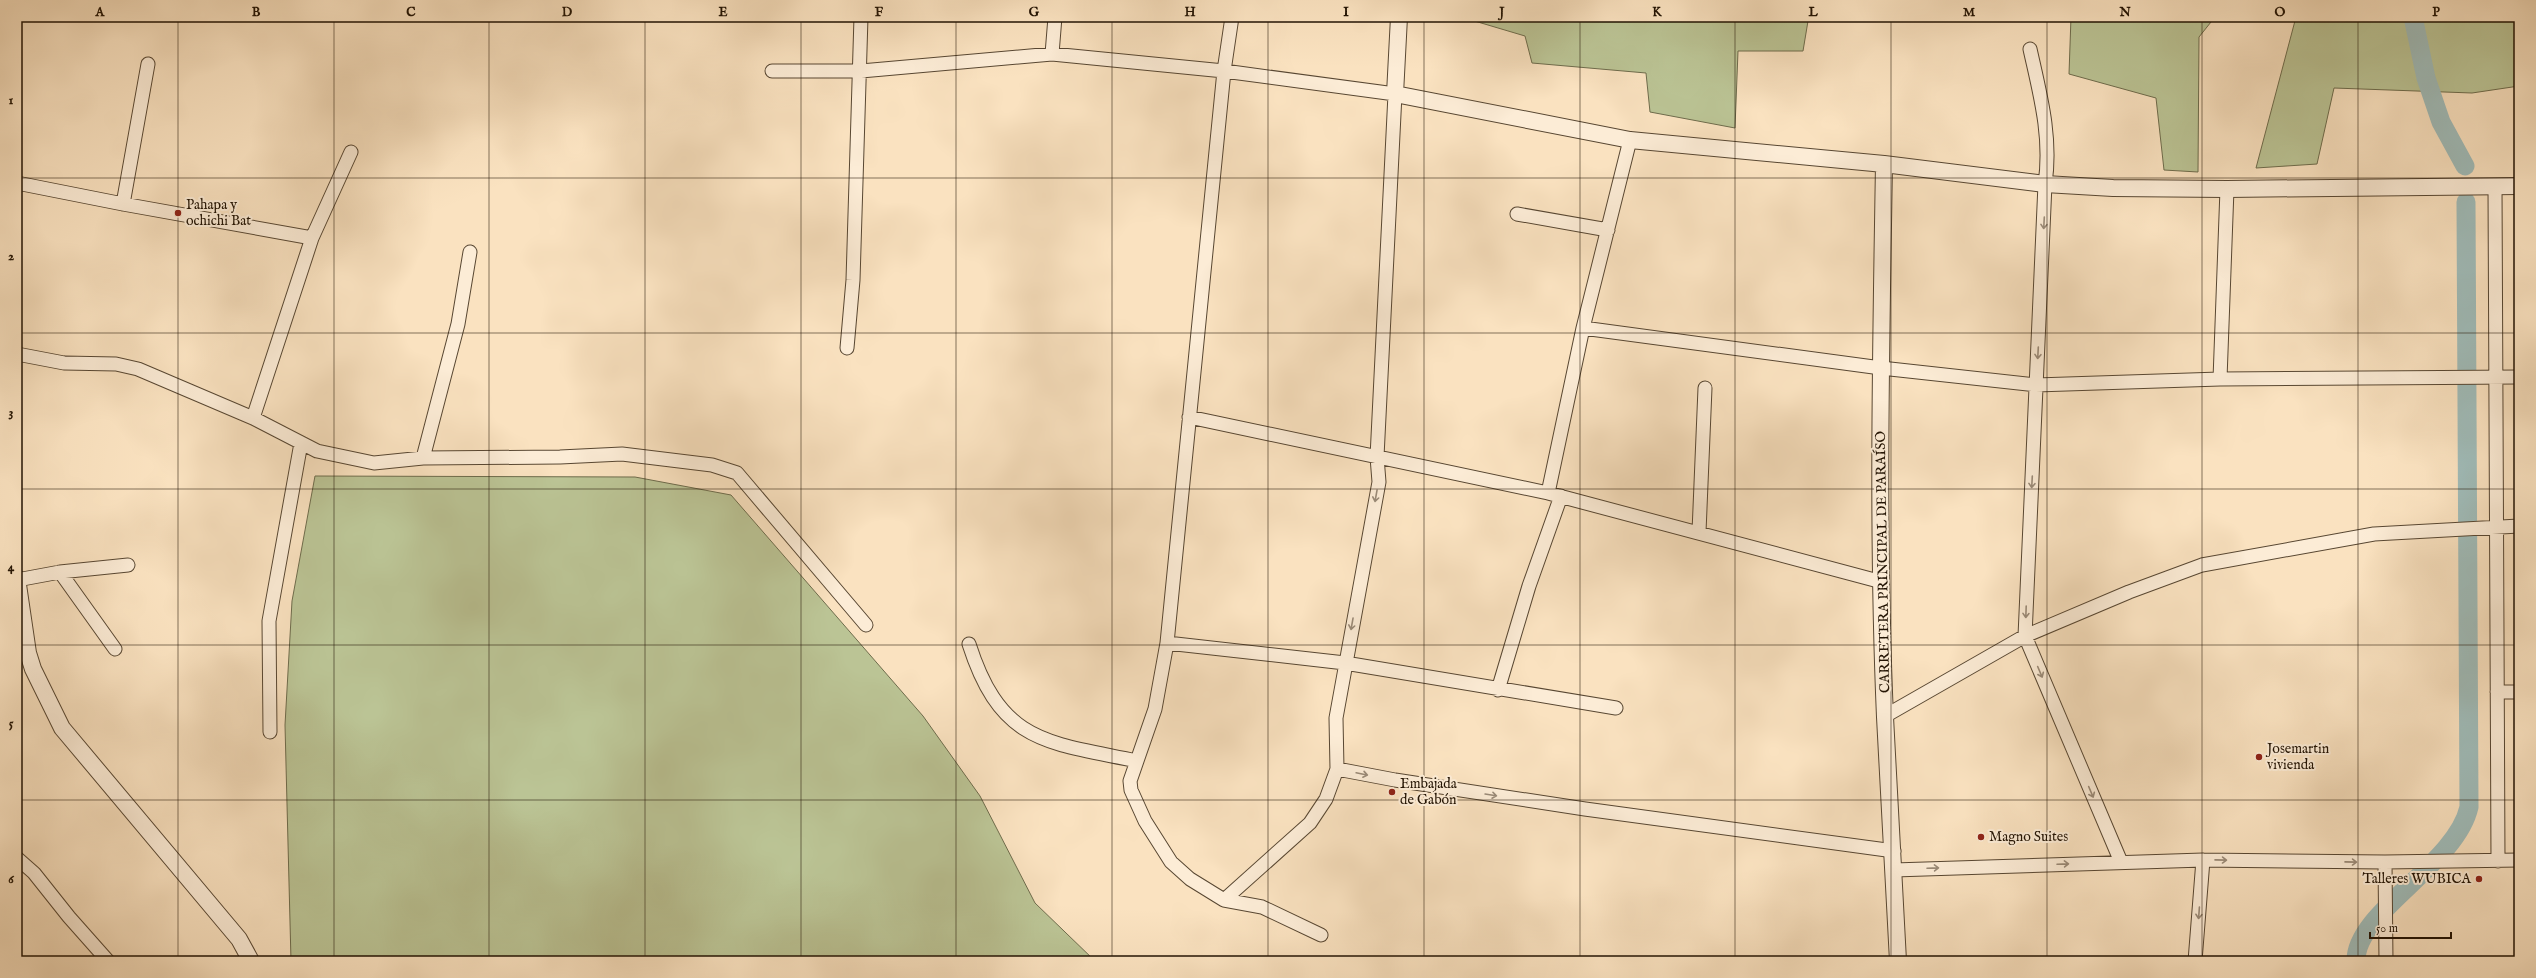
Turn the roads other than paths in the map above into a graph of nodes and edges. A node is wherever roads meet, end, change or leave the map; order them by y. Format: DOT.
graph roads {
  1 [pos="861,17"];
  2 [pos="1055,17"];
  3 [pos="1232,17"];
  4 [pos="1400,17"];
  5 [pos="2030,49"];
  6 [pos="1052,54"];
  7 [pos="148,64"];
  8 [pos="772,71"];
  9 [pos="861,71"];
  10 [pos="1224,71"];
  11 [pos="1395,94"];
  12 [pos="1630,140"];
  13 [pos="352,152"];
  14 [pos="1884,164"];
  15 [pos="17,183"];
  16 [pos="2045,184"];
  17 [pos="2519,186"];
  18 [pos="2495,187"];
  19 [pos="2227,189"];
  20 [pos="123,204"];
  21 [pos="1517,214"];
  22 [pos="1608,230"];
  23 [pos="312,238"];
  24 [pos="470,252"];
  25 [pos="1583,328"];
  26 [pos="847,348"];
  27 [pos="17,354"];
  28 [pos="1881,368"];
  29 [pos="2519,377"];
  30 [pos="2220,378"];
  31 [pos="2495,378"];
  32 [pos="2036,385"];
  33 [pos="1704,388"];
  34 [pos="1189,417"];
  35 [pos="253,418"];
  36 [pos="301,443"];
  37 [pos="1377,457"];
  38 [pos="423,458"];
  39 [pos="1548,493"];
  40 [pos="1561,496"];
  41 [pos="2496,526"];
  42 [pos="2519,526"];
  43 [pos="1698,532"];
  44 [pos="128,565"];
  45 [pos="60,572"];
  46 [pos="17,579"];
  47 [pos="1882,582"];
  48 [pos="866,625"];
  49 [pos="2025,636"];
  50 [pos="1167,643"];
  51 [pos="968,644"];
  52 [pos="115,649"];
  53 [pos="1345,664"];
  54 [pos="1498,690"];
  55 [pos="2497,692"];
  56 [pos="2519,692"];
  57 [pos="1616,708"];
  58 [pos="1885,716"];
  59 [pos="270,732"];
  60 [pos="1137,761"];
  61 [pos="1337,769"];
  62 [pos="1894,851"];
  63 [pos="17,858"];
  64 [pos="2203,860"];
  65 [pos="2519,860"];
  66 [pos="2498,861"];
  67 [pos="2121,862"];
  68 [pos="2385,862"];
  69 [pos="1894,870"];
  70 [pos="1224,900"];
  71 [pos="1321,935"];
  72 [pos="108,961"];
  73 [pos="251,961"];
  74 [pos="1898,961"];
  75 [pos="2196,961"];
  76 [pos="2386,961"];
  1 -- 9 [label="street"];
  2 -- 6 [label="street"];
  3 -- 10 [label="street"];
  4 -- 11 [label="street"];
  5 -- 16 [label="street"];
  6 -- 9 [label="street"];
  6 -- 10 [label="street"];
  7 -- 20 [label="street"];
  8 -- 9 [label="street"];
  9 -- 26 [label="street"];
  10 -- 11 [label="street"];
  10 -- 34 [label="street"];
  11 -- 12 [label="street"];
  11 -- 37 [label="street"];
  12 -- 14 [label="street"];
  12 -- 22 [label="street"];
  13 -- 23 [label="street"];
  14 -- 16 [label="street"];
  14 -- 28 [label="street, CARRETERA PRINCIPAL DE PARAÍSO"];
  15 -- 20 [label="street"];
  16 -- 19 [label="street"];
  16 -- 32 [label="street, one-way"];
  17 -- 18 [label="street"];
  18 -- 19 [label="street"];
  18 -- 31 [label="street"];
  19 -- 30 [label="street"];
  20 -- 23 [label="street"];
  21 -- 22 [label="street"];
  22 -- 25 [label="street"];
  23 -- 35 [label="street"];
  24 -- 38 [label="street"];
  25 -- 28 [label="street"];
  25 -- 39 [label="street"];
  27 -- 35 [label="street"];
  28 -- 32 [label="street"];
  28 -- 47 [label="street, CARRETERA PRINCIPAL DE PARAÍSO"];
  29 -- 31 [label="street"];
  30 -- 31 [label="street"];
  30 -- 32 [label="street"];
  31 -- 41 [label="street"];
  32 -- 49 [label="street, one-way"];
  33 -- 43 [label="street"];
  34 -- 37 [label="street"];
  34 -- 50 [label="street"];
  35 -- 36 [label="street"];
  36 -- 38 [label="street"];
  36 -- 59 [label="street"];
  37 -- 39 [label="street"];
  37 -- 53 [label="street, one-way"];
  38 -- 48 [label="street"];
  39 -- 40 [label="street"];
  40 -- 43 [label="street"];
  40 -- 54 [label="street"];
  41 -- 42 [label="street"];
  41 -- 49 [label="street"];
  41 -- 55 [label="street"];
  43 -- 47 [label="street"];
  44 -- 45 [label="street"];
  45 -- 46 [label="street"];
  45 -- 52 [label="street"];
  46 -- 73 [label="street"];
  47 -- 58 [label="street, CARRETERA PRINCIPAL DE PARAÍSO"];
  49 -- 58 [label="street"];
  49 -- 67 [label="street, one-way"];
  50 -- 53 [label="street"];
  50 -- 60 [label="street"];
  51 -- 60 [label="street"];
  53 -- 54 [label="street"];
  53 -- 61 [label="street"];
  54 -- 57 [label="street"];
  55 -- 56 [label="street"];
  55 -- 66 [label="street"];
  58 -- 62 [label="street, CARRETERA PRINCIPAL DE PARAÍSO"];
  60 -- 70 [label="street"];
  61 -- 62 [label="street, one-way"];
  61 -- 70 [label="street"];
  62 -- 69 [label="street, CARRETERA PRINCIPAL DE PARAÍSO"];
  63 -- 72 [label="street"];
  64 -- 67 [label="street"];
  64 -- 68 [label="street, one-way"];
  64 -- 75 [label="street, one-way"];
  65 -- 66 [label="street"];
  66 -- 68 [label="street"];
  69 -- 67 [label="street, one-way"];
  68 -- 76 [label="street"];
  69 -- 74 [label="street, CARRETERA PRINCIPAL DE PARAÍSO"];
  70 -- 71 [label="street"];
}
